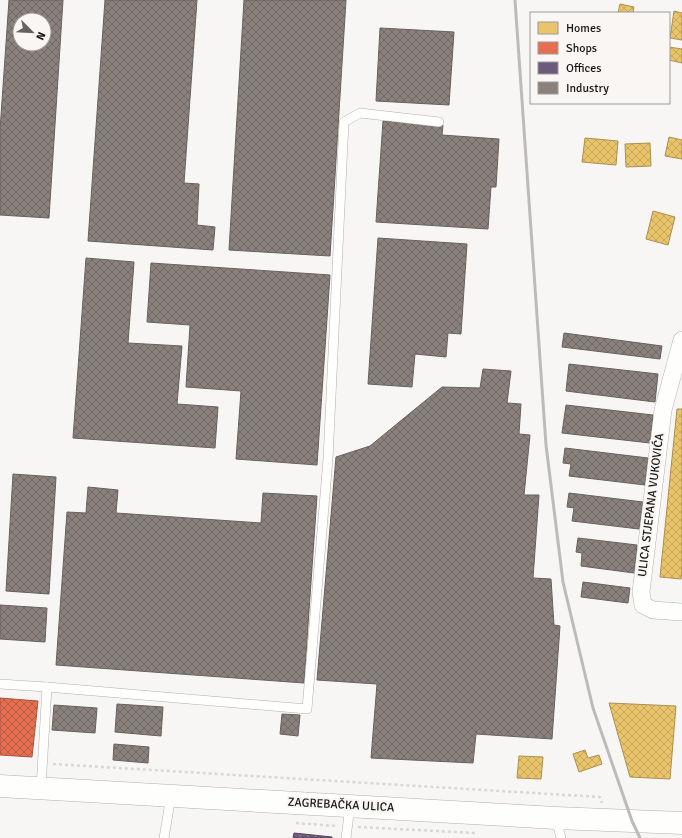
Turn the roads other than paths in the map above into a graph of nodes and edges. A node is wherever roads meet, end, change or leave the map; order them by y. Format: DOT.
graph roads {
  1 [pos="439,122"];
  2 [pos="682,340"];
  3 [pos="678,368"];
  4 [pos="682,612"];
  5 [pos="0,684"];
  6 [pos="47,687"];
  7 [pos="0,786"];
  8 [pos="41,788"];
  9 [pos="171,796"];
  10 [pos="350,806"];
  11 [pos="682,823"];
  12 [pos="558,828"];
  13 [pos="164,838"];
  14 [pos="346,838"];
  1 -- 6 [label="lane"];
  2 -- 3 [label="street, ULICA STJEPANA VUKOVIĆA"];
  3 -- 4 [label="street, ULICA STJEPANA VUKOVIĆA"];
  5 -- 6 [label="lane"];
  6 -- 8 [label="lane"];
  7 -- 8 [label="main road, ZAGREBAČKA ULICA"];
  8 -- 9 [label="main road, ZAGREBAČKA ULICA"];
  9 -- 10 [label="main road, ZAGREBAČKA ULICA"];
  9 -- 13 [label="lane"];
  10 -- 12 [label="main road, ZAGREBAČKA ULICA"];
  10 -- 14 [label="lane"];
  11 -- 12 [label="main road, ZAGREBAČKA ULICA"];
}
